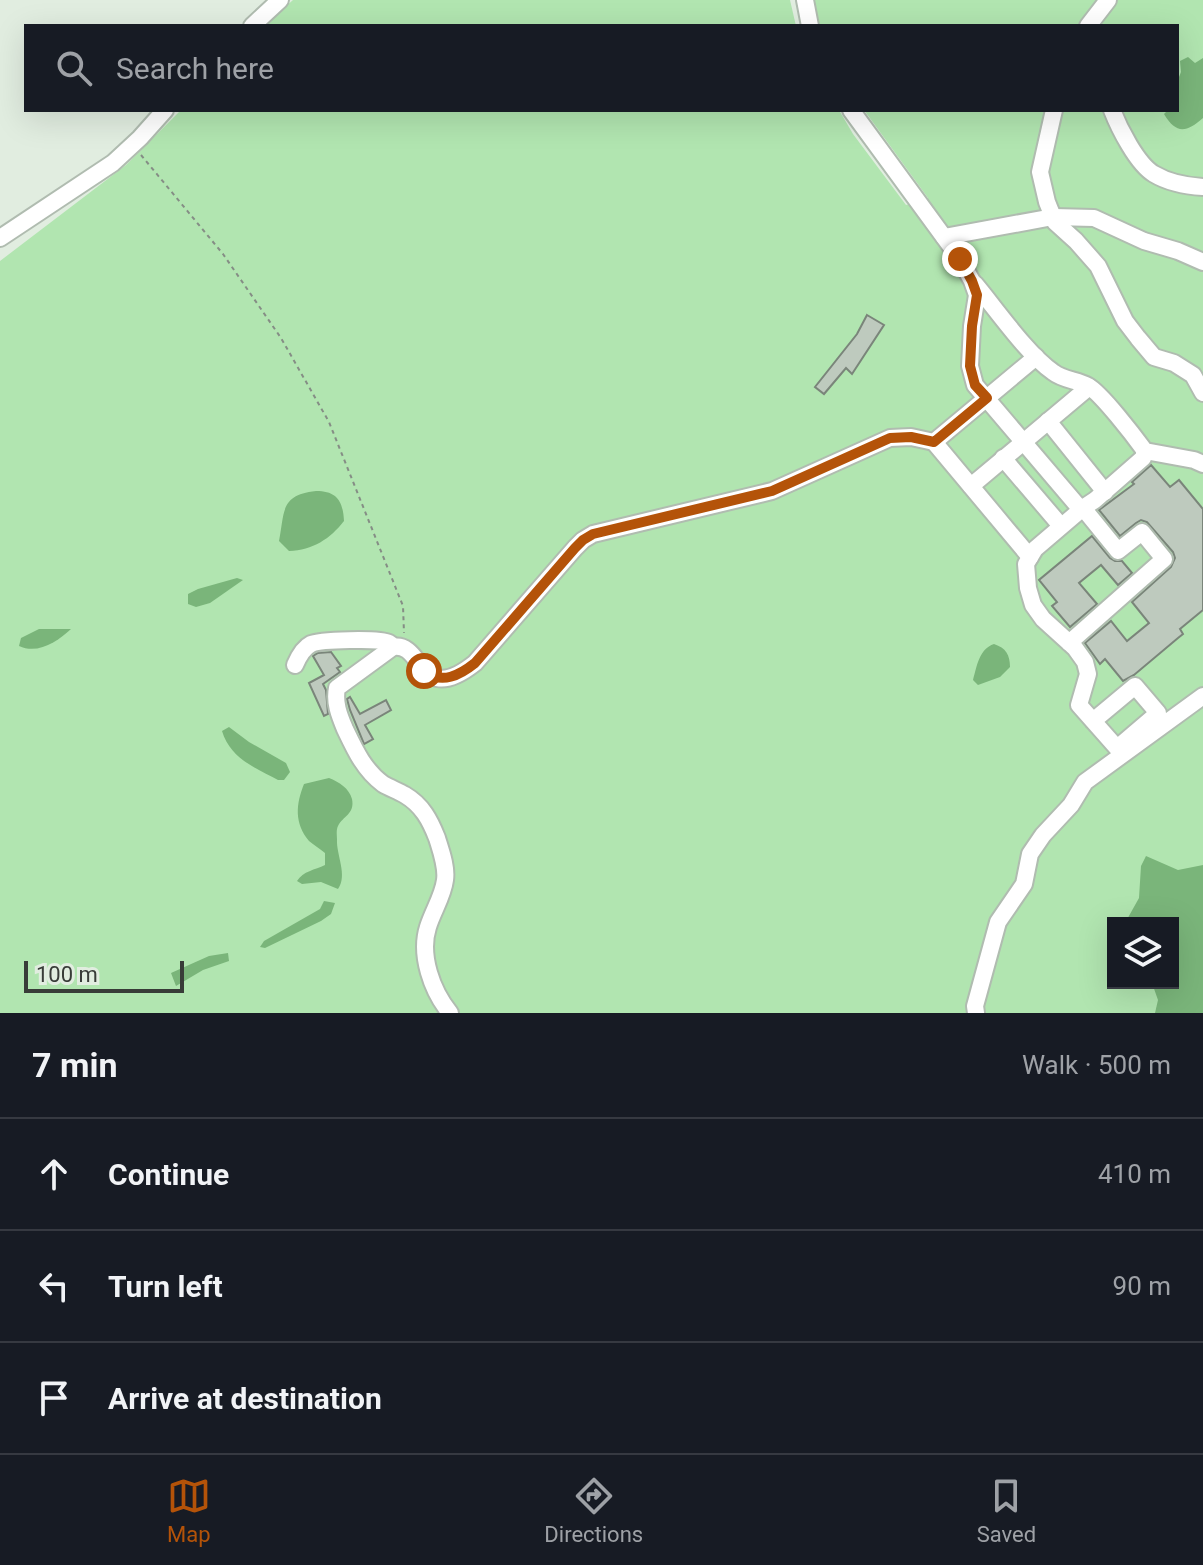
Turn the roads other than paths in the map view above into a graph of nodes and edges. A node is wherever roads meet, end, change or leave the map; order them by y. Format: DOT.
graph roads {
  1 [pos="280,0"];
  2 [pos="805,0"];
  3 [pos="1108,0"];
  4 [pos="254,24"];
  5 [pos="810,24"];
  6 [pos="1090,24"];
  7 [pos="163,112"];
  8 [pos="852,112"];
  9 [pos="1054,112"];
  10 [pos="1113,112"];
  11 [pos="1203,187"];
  12 [pos="1053,217"];
  13 [pos="944,237"];
  14 [pos="0,238"];
  15 [pos="1203,262"];
  16 [pos="972,281"];
  17 [pos="1036,357"];
  18 [pos="1089,387"];
  19 [pos="1203,393"];
  20 [pos="987,398"];
  21 [pos="1048,421"];
  22 [pos="1023,441"];
  23 [pos="934,442"];
  24 [pos="1145,451"];
  25 [pos="1003,458"];
  26 [pos="1202,460"];
  27 [pos="971,486"];
  28 [pos="1105,492"];
  29 [pos="1083,508"];
  30 [pos="1061,526"];
  31 [pos="1030,557"];
  32 [pos="1069,643"];
  33 [pos="398,647"];
  34 [pos="295,665"];
  35 [pos="1203,696"];
  36 [pos="1093,721"];
  37 [pos="450,1013"];
  38 [pos="976,1013"];
  1 -- 4 [label="street"];
  2 -- 5 [label="street"];
  3 -- 6 [label="street"];
  7 -- 14 [label="street"];
  8 -- 13 [label="street"];
  9 -- 12 [label="street"];
  10 -- 11 [label="street"];
  12 -- 13 [label="street"];
  12 -- 15 [label="street"];
  12 -- 19 [label="street"];
  13 -- 16 [label="street"];
  16 -- 17 [label="street"];
  16 -- 20 [label="street"];
  17 -- 18 [label="street"];
  17 -- 20 [label="street"];
  18 -- 21 [label="street"];
  18 -- 24 [label="street"];
  20 -- 22 [label="street"];
  20 -- 23 [label="street"];
  21 -- 22 [label="street"];
  21 -- 28 [label="street"];
  22 -- 25 [label="street"];
  22 -- 29 [label="street"];
  23 -- 27 [label="street"];
  23 -- 33 [label="street"];
  24 -- 26 [label="street"];
  24 -- 28 [label="street"];
  25 -- 27 [label="street"];
  25 -- 30 [label="street"];
  27 -- 31 [label="street"];
  28 -- 29 [label="street"];
  29 -- 30 [label="street"];
  29 -- 32 [label="street"];
  30 -- 31 [label="street"];
  31 -- 32 [label="street"];
  32 -- 36 [label="street"];
  33 -- 34 [label="street"];
  33 -- 37 [label="street"];
  35 -- 38 [label="street"];
}
